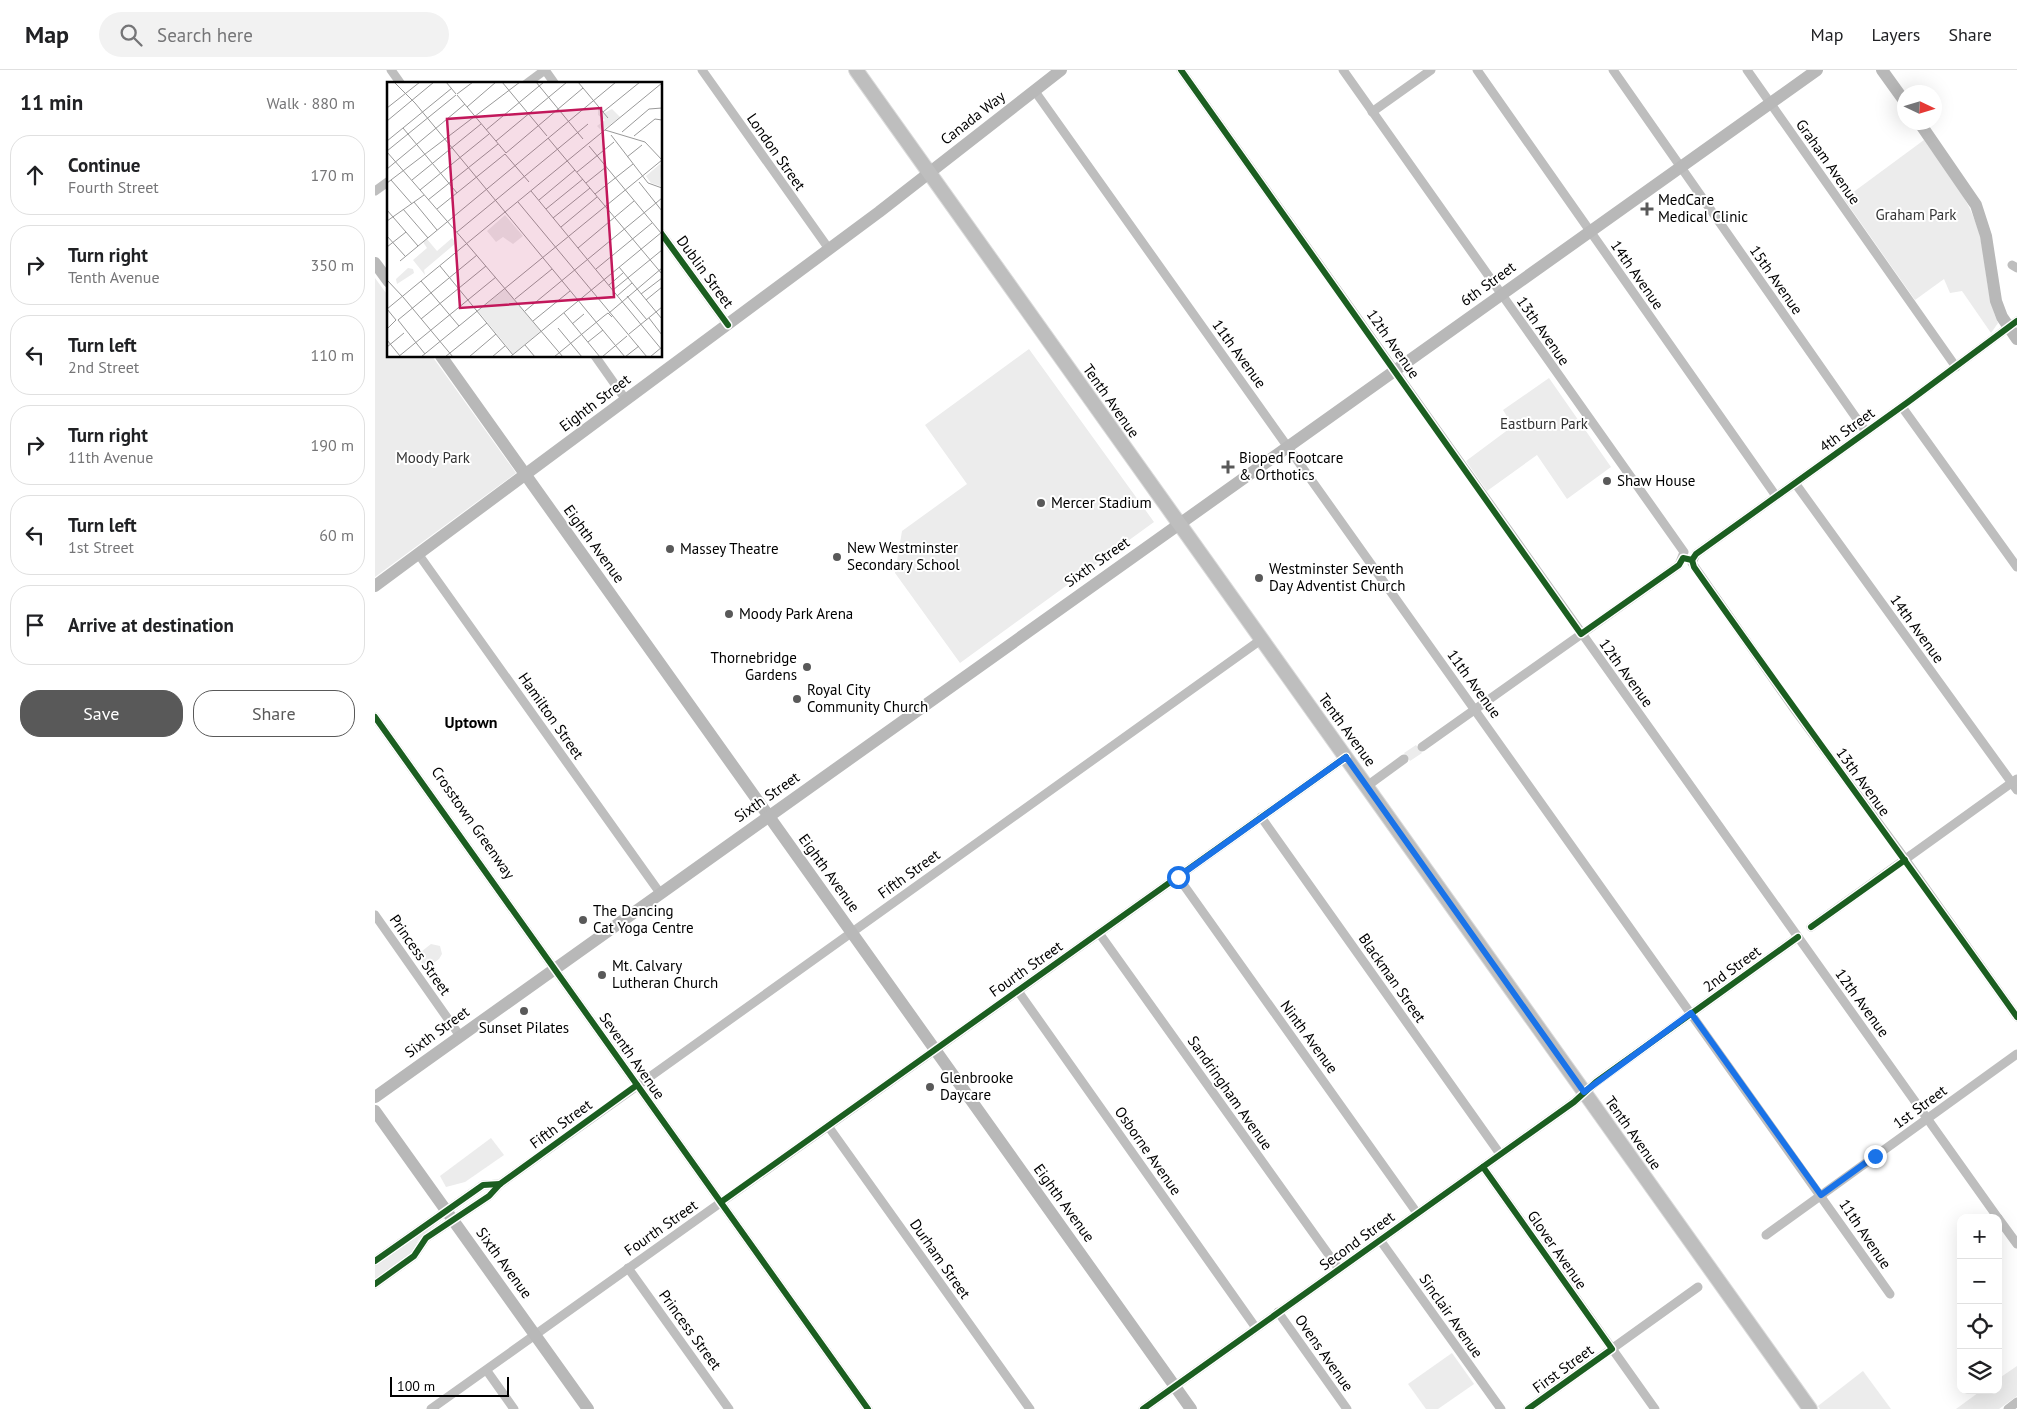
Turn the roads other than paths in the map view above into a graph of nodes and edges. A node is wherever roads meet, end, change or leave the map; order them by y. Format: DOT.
graph roads {
  1 [pos="391,70"];
  2 [pos="545,70"];
  3 [pos="702,70"];
  4 [pos="856,70"];
  5 [pos="1061,70"];
  6 [pos="1181,70"];
  7 [pos="1343,70"];
  8 [pos="1431,70"];
  9 [pos="1477,70"];
  10 [pos="1613,70"];
  11 [pos="1747,70"];
  12 [pos="1817,70"];
  13 [pos="1882,70"];
  14 [pos="400,82"];
  15 [pos="528,82"];
  16 [pos="554,82"];
  17 [pos="1034,90"];
  18 [pos="1897,91"];
  19 [pos="1770,102"];
  20 [pos="1372,112"];
  21 [pos="1924,130"];
  22 [pos="1680,166"];
  23 [pos="929,173"];
  24 [pos="387,182"];
  25 [pos="375,191"];
  26 [pos="1590,231"];
  27 [pos="663,236"];
  28 [pos="829,249"];
  29 [pos="375,263"];
  30 [pos="387,279"];
  31 [pos="1501,294"];
  32 [pos="2013,324"];
  33 [pos="728,325"];
  34 [pos="2017,339"];
  35 [pos="442,358"];
  36 [pos="596,358"];
  37 [pos="1955,367"];
  38 [pos="1396,370"];
  39 [pos="626,400"];
  40 [pos="1902,407"];
  41 [pos="1866,432"];
  42 [pos="1288,447"];
  43 [pos="525,476"];
  44 [pos="1795,483"];
  45 [pos="1775,496"];
  46 [pos="1179,524"];
  47 [pos="419,555"];
  48 [pos="1688,559"];
  49 [pos="2017,567"];
  50 [pos="375,586"];
  51 [pos="1581,634"];
  52 [pos="1262,639"];
  53 [pos="1474,709"];
  54 [pos="375,717"];
  55 [pos="1422,747"];
  56 [pos="1346,757"];
  57 [pos="1404,759"];
  58 [pos="2015,784"];
  59 [pos="1367,786"];
  60 [pos="769,816"];
  61 [pos="1261,817"];
  62 [pos="1905,860"];
  63 [pos="1178,877"];
  64 [pos="660,893"];
  65 [pos="375,915"];
  66 [pos="1811,927"];
  67 [pos="852,932"];
  68 [pos="1099,933"];
  69 [pos="1798,937"];
  70 [pos="554,968"];
  71 [pos="1018,991"];
  72 [pos="1691,1013"];
  73 [pos="2017,1017"];
  74 [pos="460,1036"];
  75 [pos="934,1050"];
  76 [pos="2017,1054"];
  77 [pos="637,1085"];
  78 [pos="1584,1092"];
  79 [pos="375,1097"];
  80 [pos="375,1111"];
  81 [pos="1928,1119"];
  82 [pos="828,1126"];
  83 [pos="1500,1154"];
  84 [pos="1483,1166"];
  85 [pos="1821,1195"];
  86 [pos="721,1202"];
  87 [pos="1417,1213"];
  88 [pos="1995,1214"];
  89 [pos="449,1216"];
  90 [pos="2002,1223"];
  91 [pos="1766,1235"];
  92 [pos="1380,1240"];
  93 [pos="2017,1244"];
  94 [pos="375,1261"];
  95 [pos="628,1268"];
  96 [pos="1339,1269"];
  97 [pos="375,1284"];
  98 [pos="1698,1288"];
  99 [pos="1890,1294"];
  100 [pos="1278,1312"];
  101 [pos="1256,1328"];
  102 [pos="535,1334"];
  103 [pos="1612,1349"];
  104 [pos="487,1371"];
  105 [pos="1175,1386"];
  106 [pos="2017,1402"];
  107 [pos="437,1407"];
  108 [pos="514,1409"];
  109 [pos="588,1409"];
  110 [pos="729,1409"];
  111 [pos="868,1409"];
  112 [pos="1030,1409"];
  113 [pos="1143,1409"];
  114 [pos="1191,1409"];
  115 [pos="1347,1409"];
  116 [pos="1501,1409"];
  117 [pos="1528,1409"];
  118 [pos="1655,1409"];
  119 [pos="1810,1409"];
  120 [pos="2008,1409"];
  1 -- 14 [label="street"];
  2 -- 15 [label="street"];
  2 -- 16 [label="street"];
  3 -- 28 [label="street, London Street"];
  4 -- 23 [label="main road, Tenth Avenue"];
  5 -- 17 [label="street, Canada Way"];
  6 -- 38 [label="street, 12th Avenue"];
  7 -- 20 [label="street, 13th Avenue"];
  8 -- 20 [label="street"];
  9 -- 26 [label="street, 14th Avenue"];
  10 -- 22 [label="street, 15th Avenue"];
  11 -- 19 [label="street, Graham Avenue"];
  12 -- 19 [label="street, 6th Street"];
  13 -- 18 [label="street"];
  17 -- 23 [label="street, Canada Way"];
  17 -- 42 [label="street, 11th Avenue"];
  19 -- 22 [label="street, 6th Street"];
  19 -- 37 [label="street, Graham Avenue"];
  20 -- 31 [label="street, 13th Avenue"];
  21 -- 32 [label="street"];
  22 -- 26 [label="street, 6th Street"];
  22 -- 41 [label="street, 15th Avenue"];
  23 -- 28 [label="street, Eighth Street"];
  23 -- 46 [label="main road, Tenth Avenue"];
  24 -- 25 [label="street"];
  26 -- 31 [label="street, 6th Street"];
  26 -- 45 [label="street, 14th Avenue"];
  27 -- 33 [label="street, Dublin Street"];
  28 -- 33 [label="street, Eighth Street"];
  29 -- 30 [label="street"];
  31 -- 38 [label="street, 6th Street"];
  31 -- 48 [label="street, 13th Avenue"];
  32 -- 34 [label="street"];
  32 -- 37 [label="street, 4th Street"];
  33 -- 39 [label="street, Eighth Street"];
  35 -- 43 [label="street, Eighth Avenue"];
  36 -- 39 [label="street"];
  37 -- 40 [label="street, 4th Street"];
  38 -- 42 [label="street, 6th Street"];
  38 -- 51 [label="street, 12th Avenue"];
  39 -- 43 [label="street, Eighth Street"];
  40 -- 41 [label="street, 4th Street"];
  40 -- 49 [label="street"];
  41 -- 44 [label="street, 4th Street"];
  42 -- 46 [label="street, 6th Street"];
  42 -- 53 [label="street, 11th Avenue"];
  43 -- 47 [label="street, Eighth Street"];
  43 -- 60 [label="street, Eighth Avenue"];
  44 -- 45 [label="street, 4th Street"];
  44 -- 58 [label="street, 14th Avenue"];
  45 -- 48 [label="street, 4th Street"];
  46 -- 52 [label="main road, Tenth Avenue"];
  46 -- 60 [label="street, Sixth Street"];
  47 -- 50 [label="street, Eighth Street"];
  47 -- 64 [label="street, Hamilton Street"];
  48 -- 51 [label="street, 4th Street"];
  48 -- 62 [label="street, 13th Avenue"];
  51 -- 53 [label="street, 4th Street"];
  51 -- 69 [label="street, 12th Avenue"];
  52 -- 56 [label="main road, Tenth Avenue"];
  52 -- 67 [label="street, Fifth Street"];
  53 -- 55 [label="street, 4th Street"];
  53 -- 72 [label="street, 11th Avenue"];
  54 -- 70 [label="street, Seventh Avenue"];
  56 -- 59 [label="main road, Tenth Avenue"];
  56 -- 61 [label="street, Fourth Street"];
  57 -- 59 [label="street"];
  58 -- 62 [label="street"];
  59 -- 78 [label="main road, Tenth Avenue"];
  60 -- 64 [label="street, Sixth Street"];
  60 -- 67 [label="street, Eighth Avenue"];
  61 -- 63 [label="street, Fourth Street"];
  61 -- 83 [label="street, Blackman Street"];
  62 -- 66 [label="street"];
  62 -- 73 [label="street, 13th Avenue"];
  63 -- 68 [label="street, Fourth Street"];
  63 -- 87 [label="street, Ninth Avenue"];
  64 -- 70 [label="street, Sixth Street"];
  65 -- 74 [label="street, Princess Street"];
  67 -- 75 [label="street, Eighth Avenue"];
  67 -- 77 [label="street, Fifth Street"];
  68 -- 71 [label="street, Fourth Street"];
  68 -- 96 [label="street, Sandringham Avenue"];
  69 -- 72 [label="street, 2nd Street"];
  69 -- 81 [label="street, 12th Avenue"];
  70 -- 74 [label="street, Sixth Street"];
  70 -- 77 [label="street, Seventh Avenue"];
  71 -- 75 [label="street, Fourth Street"];
  71 -- 101 [label="street, Osborne Avenue"];
  72 -- 78 [label="street, 2nd Street"];
  72 -- 85 [label="street, 11th Avenue"];
  74 -- 79 [label="street, Sixth Street"];
  75 -- 82 [label="street, Fourth Street"];
  75 -- 105 [label="street, Eighth Avenue"];
  76 -- 81 [label="street, 1st Street"];
  77 -- 86 [label="street, Seventh Avenue"];
  77 -- 89 [label="street, Fifth Street"];
  78 -- 83 [label="street, Second Street"];
  78 -- 119 [label="main road, Tenth Avenue"];
  80 -- 89 [label="street, Sixth Avenue"];
  81 -- 85 [label="street, 1st Street"];
  81 -- 88 [label="street, 12th Avenue"];
  82 -- 86 [label="street, Fourth Street"];
  82 -- 112 [label="street, Durham Street"];
  83 -- 84 [label="street, Second Street"];
  84 -- 87 [label="street, Second Street"];
  84 -- 103 [label="street, Glover Avenue"];
  85 -- 91 [label="street, 1st Street"];
  85 -- 99 [label="street, 11th Avenue"];
  86 -- 95 [label="street, Fourth Street"];
  86 -- 111 [label="street, Seventh Avenue"];
  87 -- 92 [label="street, Second Street"];
  89 -- 94 [label="street, Fifth Street"];
  89 -- 97 [label="street, Fifth Street"];
  89 -- 102 [label="street, Sixth Avenue"];
  90 -- 93 [label="street, 12th Avenue"];
  92 -- 96 [label="street, Second Street"];
  92 -- 116 [label="street, Sinclair Avenue"];
  95 -- 102 [label="street, Fourth Street"];
  95 -- 110 [label="street, Princess Street"];
  96 -- 100 [label="street, Second Street"];
  98 -- 103 [label="street, First Street"];
  100 -- 101 [label="street, Second Street"];
  100 -- 115 [label="street, Ovens Avenue"];
  101 -- 105 [label="street, Second Street"];
  102 -- 104 [label="street, Fourth Street"];
  102 -- 109 [label="street, Sixth Avenue"];
  103 -- 117 [label="street, First Street"];
  103 -- 118 [label="street, Glover Avenue"];
  104 -- 107 [label="street, Fourth Street"];
  104 -- 108 [label="street"];
  105 -- 113 [label="street, Second Street"];
  105 -- 114 [label="street, Eighth Avenue"];
  106 -- 120 [label="street"];
}
